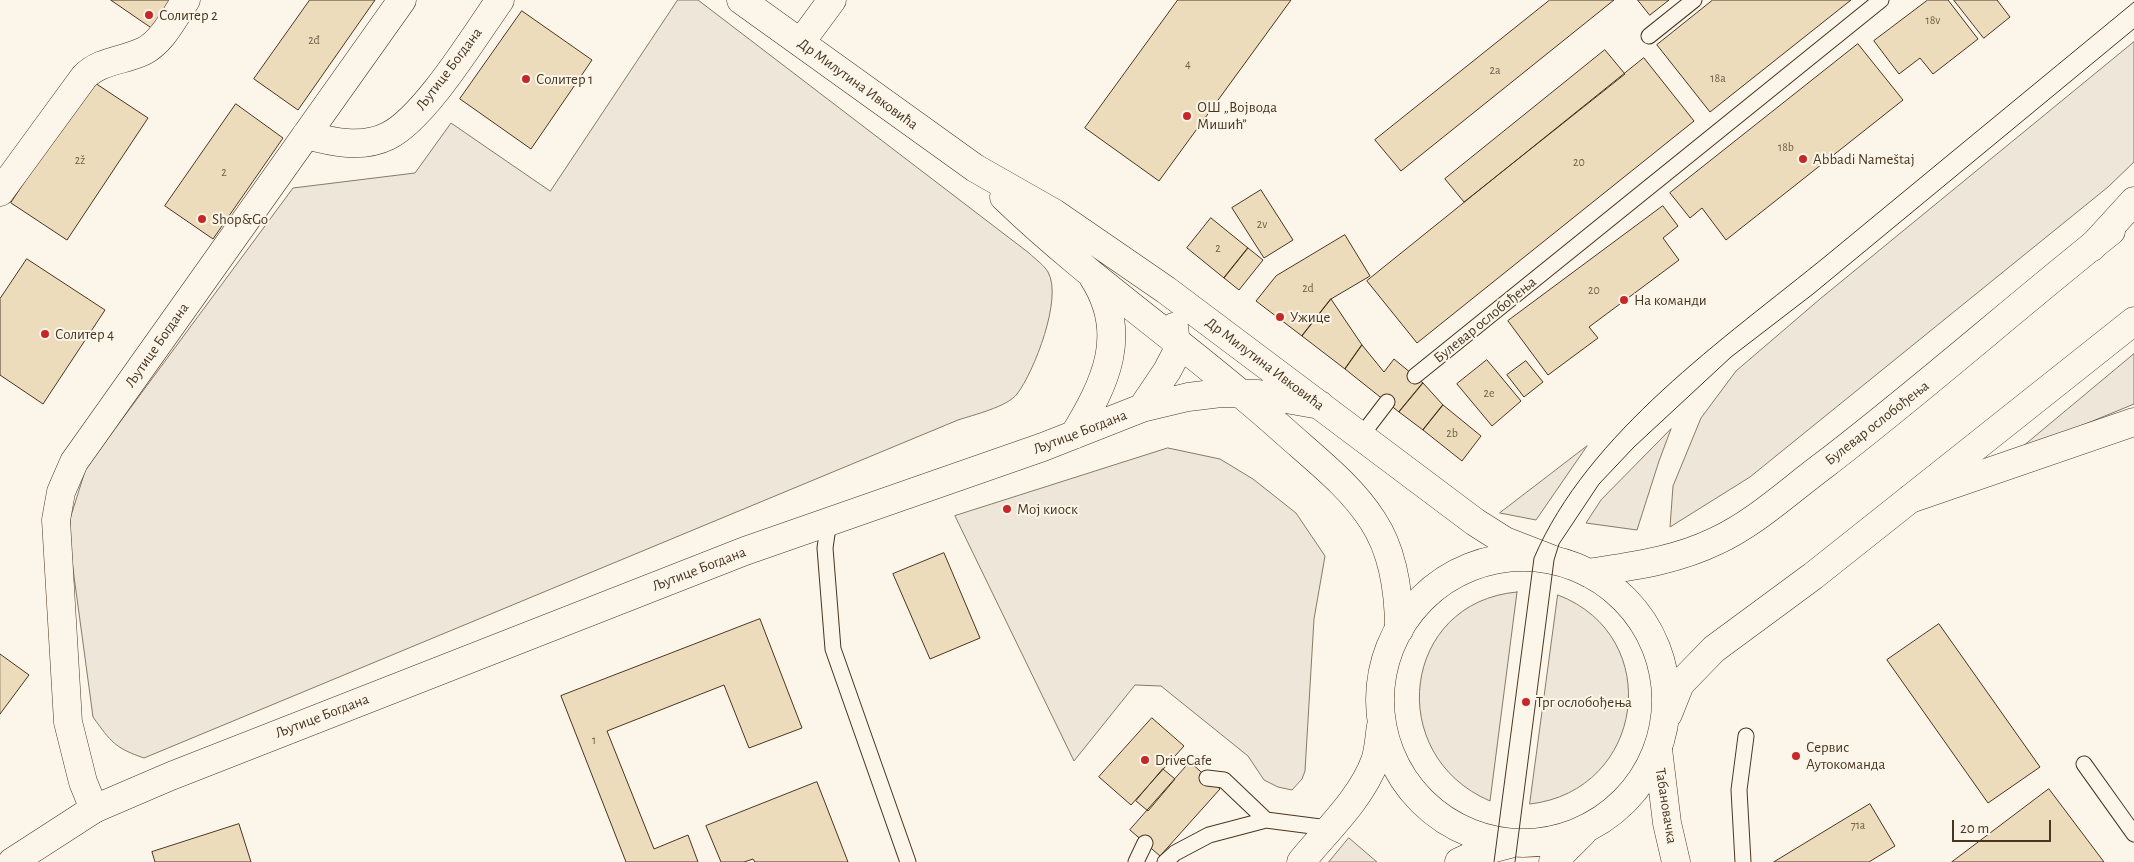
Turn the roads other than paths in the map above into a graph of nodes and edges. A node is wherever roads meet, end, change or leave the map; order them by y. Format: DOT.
graph roads {
  1 [pos="186,0"];
  2 [pos="402,0"];
  3 [pos="500,0"];
  4 [pos="741,0"];
  5 [pos="832,0"];
  6 [pos="1694,0"];
  7 [pos="1881,0"];
  8 [pos="1649,36"];
  9 [pos="801,42"];
  10 [pos="306,136"];
  11 [pos="974,168"];
  12 [pos="0,192"];
  13 [pos="2134,201"];
  14 [pos="2134,213"];
  15 [pos="2092,247"];
  16 [pos="1090,272"];
  17 [pos="1166,290"];
  18 [pos="2134,321"];
  19 [pos="1177,342"];
  20 [pos="1415,376"];
  21 [pos="1242,393"];
  22 [pos="1387,402"];
  23 [pos="1320,405"];
  24 [pos="1142,408"];
  25 [pos="2134,422"];
  26 [pos="1074,435"];
  27 [pos="1361,436"];
  28 [pos="1910,499"];
  29 [pos="829,520"];
  30 [pos="1554,560"];
  31 [pos="1588,573"];
  32 [pos="1399,630"];
  33 [pos="1665,720"];
  34 [pos="1382,722"];
  35 [pos="1746,736"];
  36 [pos="1658,749"];
  37 [pos="2084,764"];
  38 [pos="1207,778"];
  39 [pos="94,809"];
  40 [pos="1266,820"];
  41 [pos="1446,820"];
  42 [pos="1328,828"];
  43 [pos="1588,828"];
  44 [pos="2134,834"];
  45 [pos="1145,843"];
  46 [pos="1516,843"];
  47 [pos="11,859"];
  48 [pos="1467,860"];
  49 [pos="908,862"];
  50 [pos="1136,862"];
  51 [pos="1165,862"];
  52 [pos="1301,862"];
  53 [pos="1553,862"];
  54 [pos="1676,862"];
  55 [pos="1743,862"];
  1 -- 12 [label="main road"];
  2 -- 10 [label="main road, Љутице Богдана"];
  3 -- 10 [label="main road, Љутице Богдана"];
  4 -- 9 [label="main road, Др Милутина Ивковића"];
  5 -- 9 [label="main road"];
  6 -- 8 [label="lane"];
  7 -- 20 [label="lane, Булевар ослобођења"];
  9 -- 11 [label="main road, Др Милутина Ивковића"];
  10 -- 39 [label="main road, Љутице Богдана"];
  11 -- 16 [label="main road, Др Милутина Ивковића"];
  11 -- 17 [label="main road, Др Милутина Ивковића"];
  13 -- 15 [label="main road"];
  14 -- 15 [label="main road, Булевар ослобођења"];
  15 -- 31 [label="main road, Булевар ослобођења"];
  16 -- 19 [label="main road, Др Милутина Ивковића"];
  16 -- 26 [label="main road"];
  17 -- 19 [label="main road"];
  17 -- 23 [label="main road, Др Милутина Ивковића"];
  18 -- 28 [label="main road, Булевар ослобођења"];
  19 -- 21 [label="main road, Др Милутина Ивковића"];
  19 -- 24 [label="main road"];
  21 -- 23 [label="main road, Љутице Богдана"];
  21 -- 24 [label="main road, Љутице Богдана"];
  21 -- 32 [label="main road, Др Милутина Ивковића"];
  22 -- 27 [label="lane"];
  23 -- 27 [label="main road, Др Милутина Ивковића"];
  24 -- 26 [label="main road, Љутице Богдана"];
  25 -- 28 [label="main road"];
  26 -- 29 [label="main road, Љутице Богдана"];
  27 -- 30 [label="main road, Др Милутина Ивковића"];
  28 -- 33 [label="main road, Булевар ослобођења"];
  29 -- 39 [label="main road, Љутице Богдана"];
  29 -- 49 [label="lane"];
  30 -- 31 [label="main road, Булевар ослобођења"];
  30 -- 32 [label="main road, Булевар ослобођења"];
  31 -- 33 [label="main road, Булевар ослобођења"];
  32 -- 34 [label="main road, Булевар ослобођења"];
  33 -- 36 [label="main road, Булевар ослобођења"];
  34 -- 41 [label="main road, Булевар ослобођења"];
  34 -- 42 [label="main road, Булевар ослобођења"];
  35 -- 55 [label="lane"];
  36 -- 43 [label="main road, Булевар ослобођења"];
  36 -- 54 [label="main road, Табановачка"];
  37 -- 44 [label="lane"];
  38 -- 40 [label="lane"];
  39 -- 47 [label="main road, Љутице Богдана"];
  40 -- 42 [label="lane"];
  40 -- 51 [label="lane"];
  41 -- 46 [label="main road, Булевар ослобођења"];
  41 -- 48 [label="main road"];
  42 -- 52 [label="main road, Булевар ослобођења"];
  43 -- 46 [label="main road, Булевар ослобођења"];
  43 -- 53 [label="main road"];
  45 -- 50 [label="lane"];
  46 -- 48 [label="main road, Булевар ослобођења"];
}
